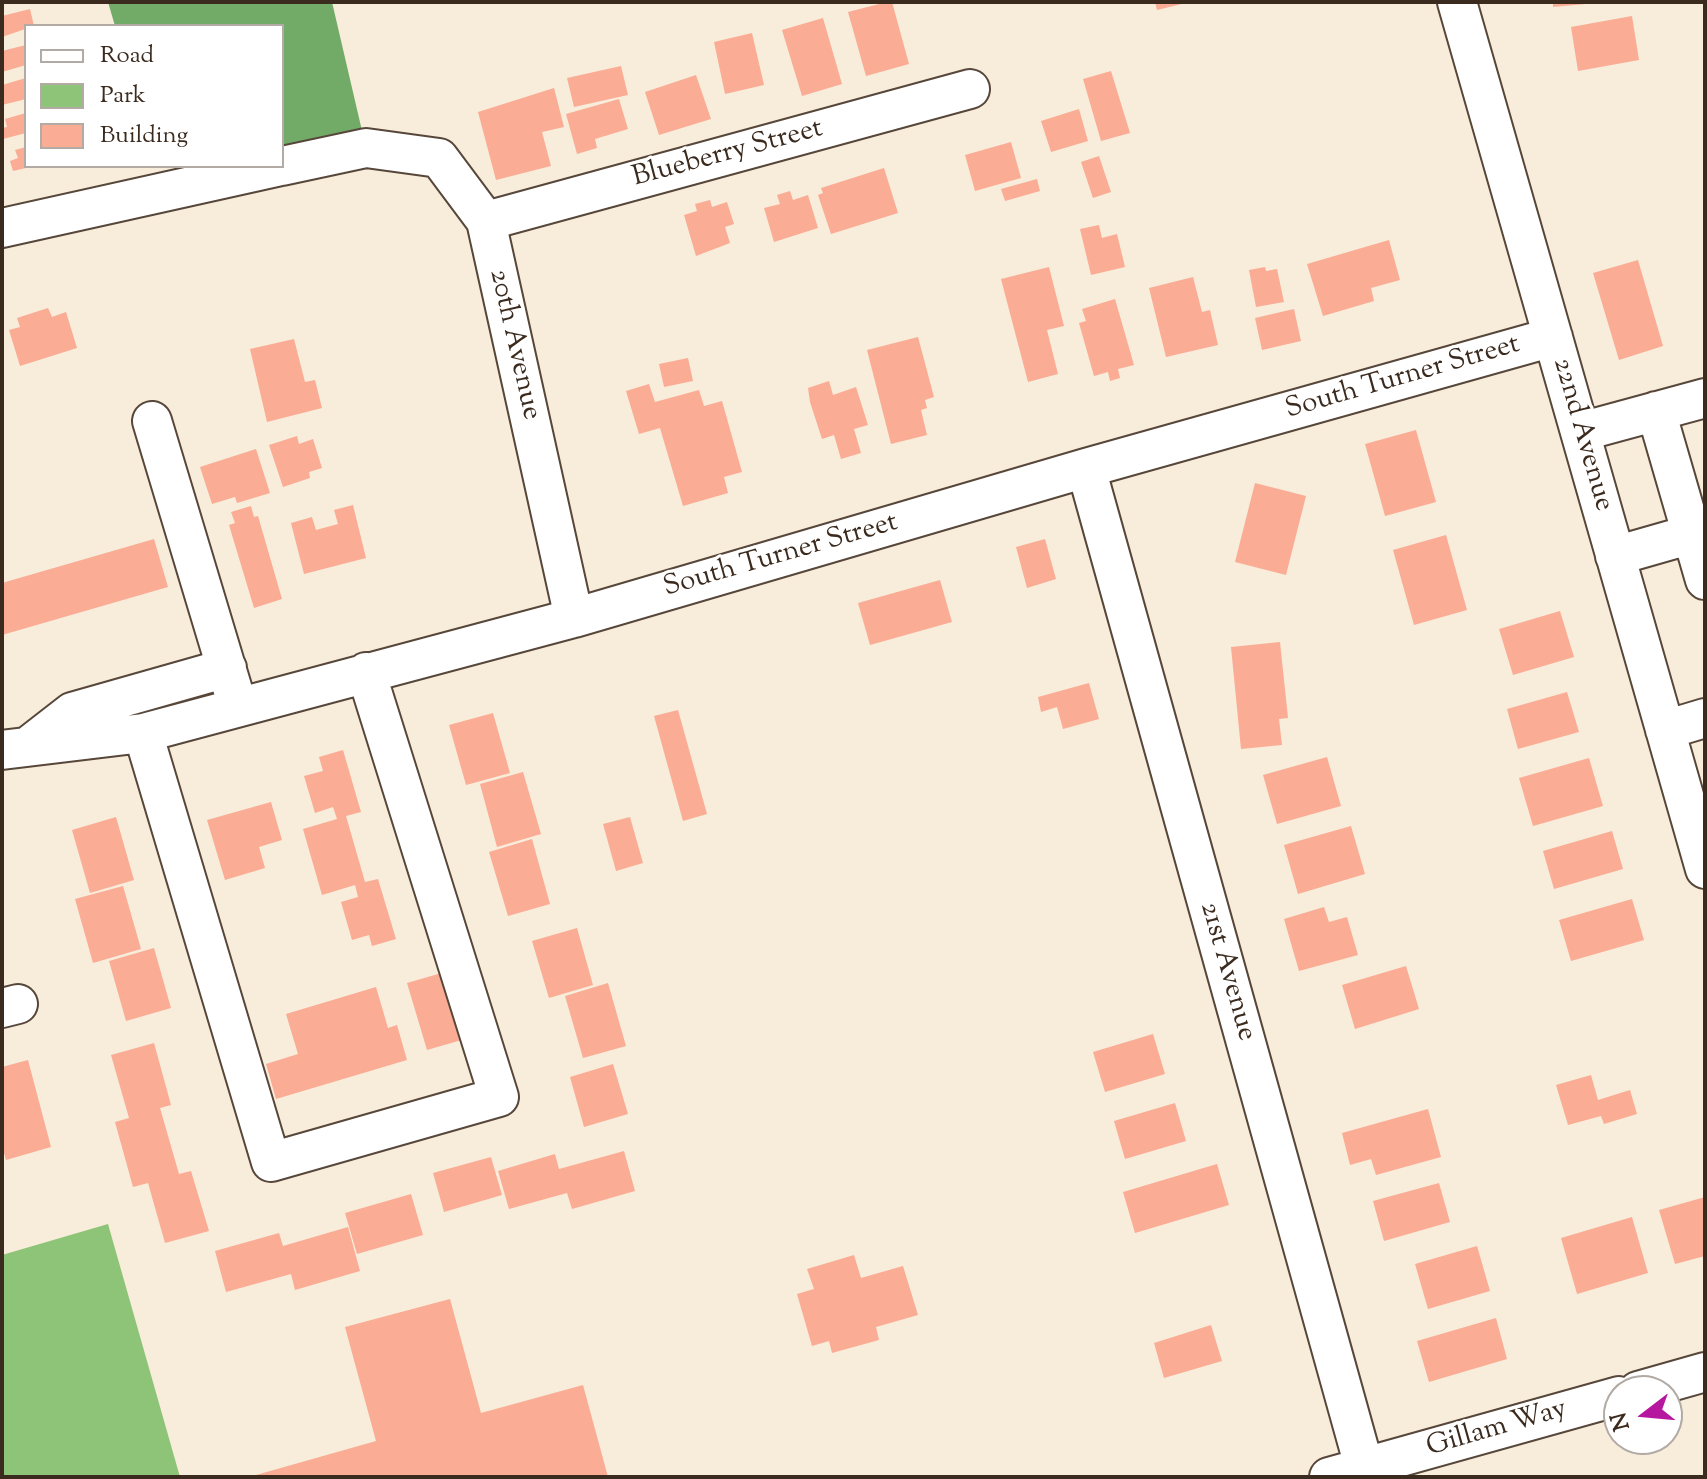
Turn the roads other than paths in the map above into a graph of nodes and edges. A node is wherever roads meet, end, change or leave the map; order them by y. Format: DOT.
graph roads {
  1 [pos="1457,2"];
  2 [pos="970,89"];
  3 [pos="284,166"];
  4 [pos="273,168"];
  5 [pos="486,221"];
  6 [pos="2,228"];
  7 [pos="1553,337"];
  8 [pos="1705,398"];
  9 [pos="1656,411"];
  10 [pos="152,421"];
  11 [pos="1580,432"];
  12 [pos="1086,468"];
  13 [pos="1692,534"];
  14 [pos="1615,556"];
  15 [pos="1705,580"];
  16 [pos="574,618"];
  17 [pos="227,668"];
  18 [pos="366,672"];
  19 [pos="238,707"];
  20 [pos="1705,718"];
  21 [pos="1665,730"];
  22 [pos="143,733"];
  23 [pos="14,749"];
  24 [pos="1705,869"];
  25 [pos="1705,1372"];
  26 [pos="1683,1378"];
  27 [pos="1603,1401"];
  28 [pos="1353,1474"];
  1 -- 7 [label="street, 22nd Avenue"];
  2 -- 5 [label="street, Blueberry Street"];
  3 -- 5 [label="street, 20th Avenue"];
  4 -- 6 [label="street, 20th Avenue"];
  5 -- 16 [label="street, 20th Avenue"];
  7 -- 11 [label="street, 22nd Avenue"];
  7 -- 12 [label="street, South Turner Street"];
  8 -- 9 [label="street"];
  9 -- 11 [label="street"];
  9 -- 13 [label="street"];
  10 -- 17 [label="street"];
  11 -- 14 [label="street, 22nd Avenue"];
  12 -- 16 [label="street, South Turner Street"];
  12 -- 28 [label="street, 21st Avenue"];
  13 -- 14 [label="street"];
  13 -- 15 [label="street"];
  14 -- 21 [label="street, 22nd Avenue"];
  16 -- 18 [label="street, South Turner Street"];
  17 -- 19 [label="street"];
  17 -- 23 [label="street"];
  18 -- 19 [label="street, South Turner Street"];
  18 -- 22 [label="street"];
  19 -- 22 [label="street, South Turner Street"];
  20 -- 21 [label="street"];
  21 -- 24 [label="street, 22nd Avenue"];
  22 -- 23 [label="street, South Turner Street"];
  25 -- 26 [label="street"];
  27 -- 28 [label="street, Gillam Way"];
}
